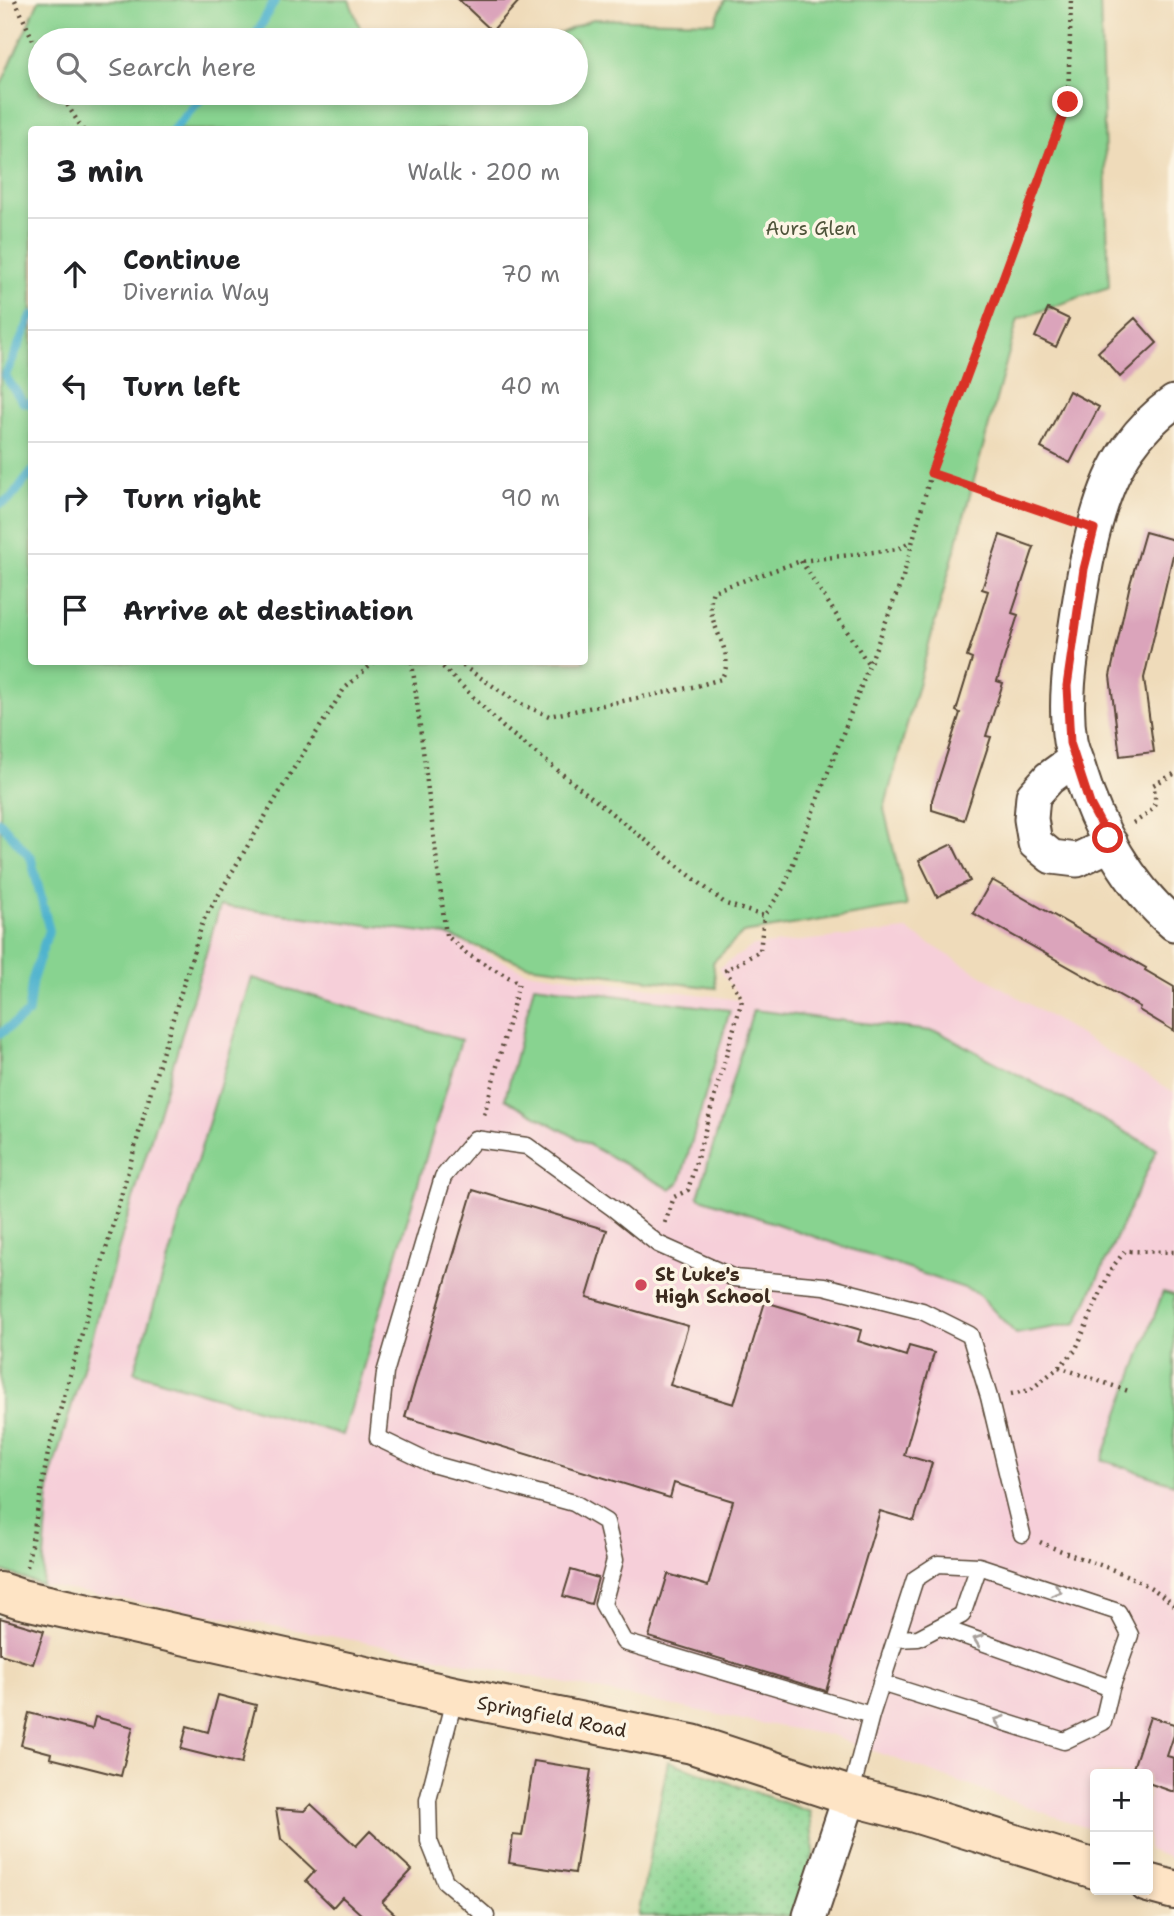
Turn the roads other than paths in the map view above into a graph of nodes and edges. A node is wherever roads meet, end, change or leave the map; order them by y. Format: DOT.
graph roads {
  1 [pos="1174,402"];
  2 [pos="1076,759"];
  3 [pos="1110,841"];
  4 [pos="1174,924"];
  5 [pos="1021,1534"];
  6 [pos="979,1566"];
  7 [pos="10,1595"];
  8 [pos="940,1627"];
  9 [pos="896,1639"];
  10 [pos="881,1683"];
  11 [pos="1111,1688"];
  12 [pos="456,1696"];
  13 [pos="871,1715"];
  14 [pos="850,1796"];
  15 [pos="1090,1867"];
  16 [pos="1153,1884"];
  17 [pos="1174,1890"];
  18 [pos="486,1916"];
  19 [pos="810,1916"];
  1 -- 2 [label="street"];
  2 -- 3 [label="street"];
  2 -- 3 [label="street"];
  3 -- 4 [label="street"];
  5 -- 13 [label="lane"];
  6 -- 8 [label="lane"];
  6 -- 9 [label="lane"];
  6 -- 11 [label="lane, one-way"];
  7 -- 12 [label="street, Springfield Road"];
  8 -- 9 [label="lane"];
  11 -- 8 [label="lane, one-way"];
  9 -- 10 [label="lane"];
  11 -- 10 [label="lane, one-way"];
  10 -- 13 [label="lane"];
  12 -- 14 [label="street, Springfield Road"];
  12 -- 18 [label="lane"];
  13 -- 14 [label="lane"];
  14 -- 15 [label="street, Springfield Road"];
  14 -- 19 [label="street"];
  16 -- 17 [label="street"];
}
